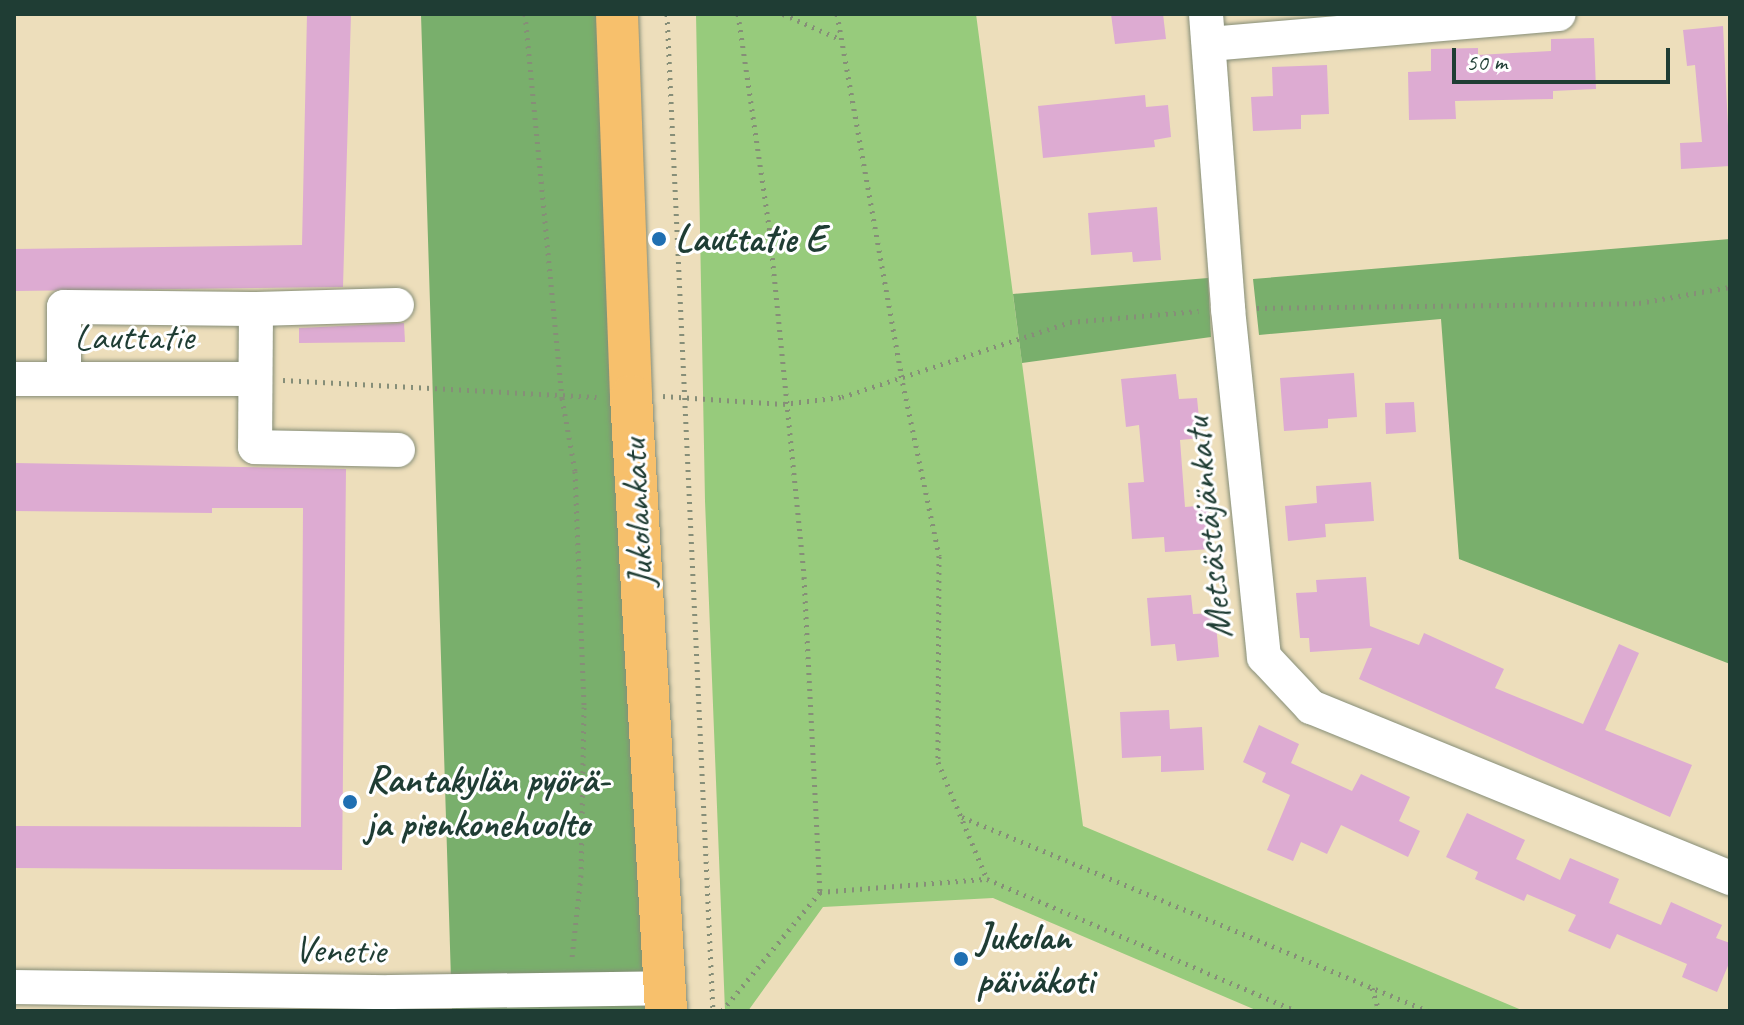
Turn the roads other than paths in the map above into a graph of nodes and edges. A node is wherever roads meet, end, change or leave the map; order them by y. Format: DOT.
graph roads {
  1 [pos="617,14"];
  2 [pos="1559,14"];
  3 [pos="1207,29"];
  4 [pos="397,305"];
  5 [pos="256,309"];
  6 [pos="14,379"];
  7 [pos="64,379"];
  8 [pos="254,379"];
  9 [pos="398,450"];
  10 [pos="1730,878"];
  11 [pos="14,987"];
  12 [pos="666,1000"];
  13 [pos="341,1001"];
  1 -- 12 [label="main road, Jukolankatu"];
  2 -- 3 [label="street"];
  3 -- 10 [label="street, Metsästäjänkatu"];
  4 -- 5 [label="street"];
  5 -- 7 [label="street"];
  5 -- 8 [label="street"];
  6 -- 7 [label="street, Lauttatie"];
  7 -- 8 [label="street, Lauttatie"];
  8 -- 9 [label="street"];
  11 -- 13 [label="street, Venetie"];
  12 -- 13 [label="street, Venetie"];
}
